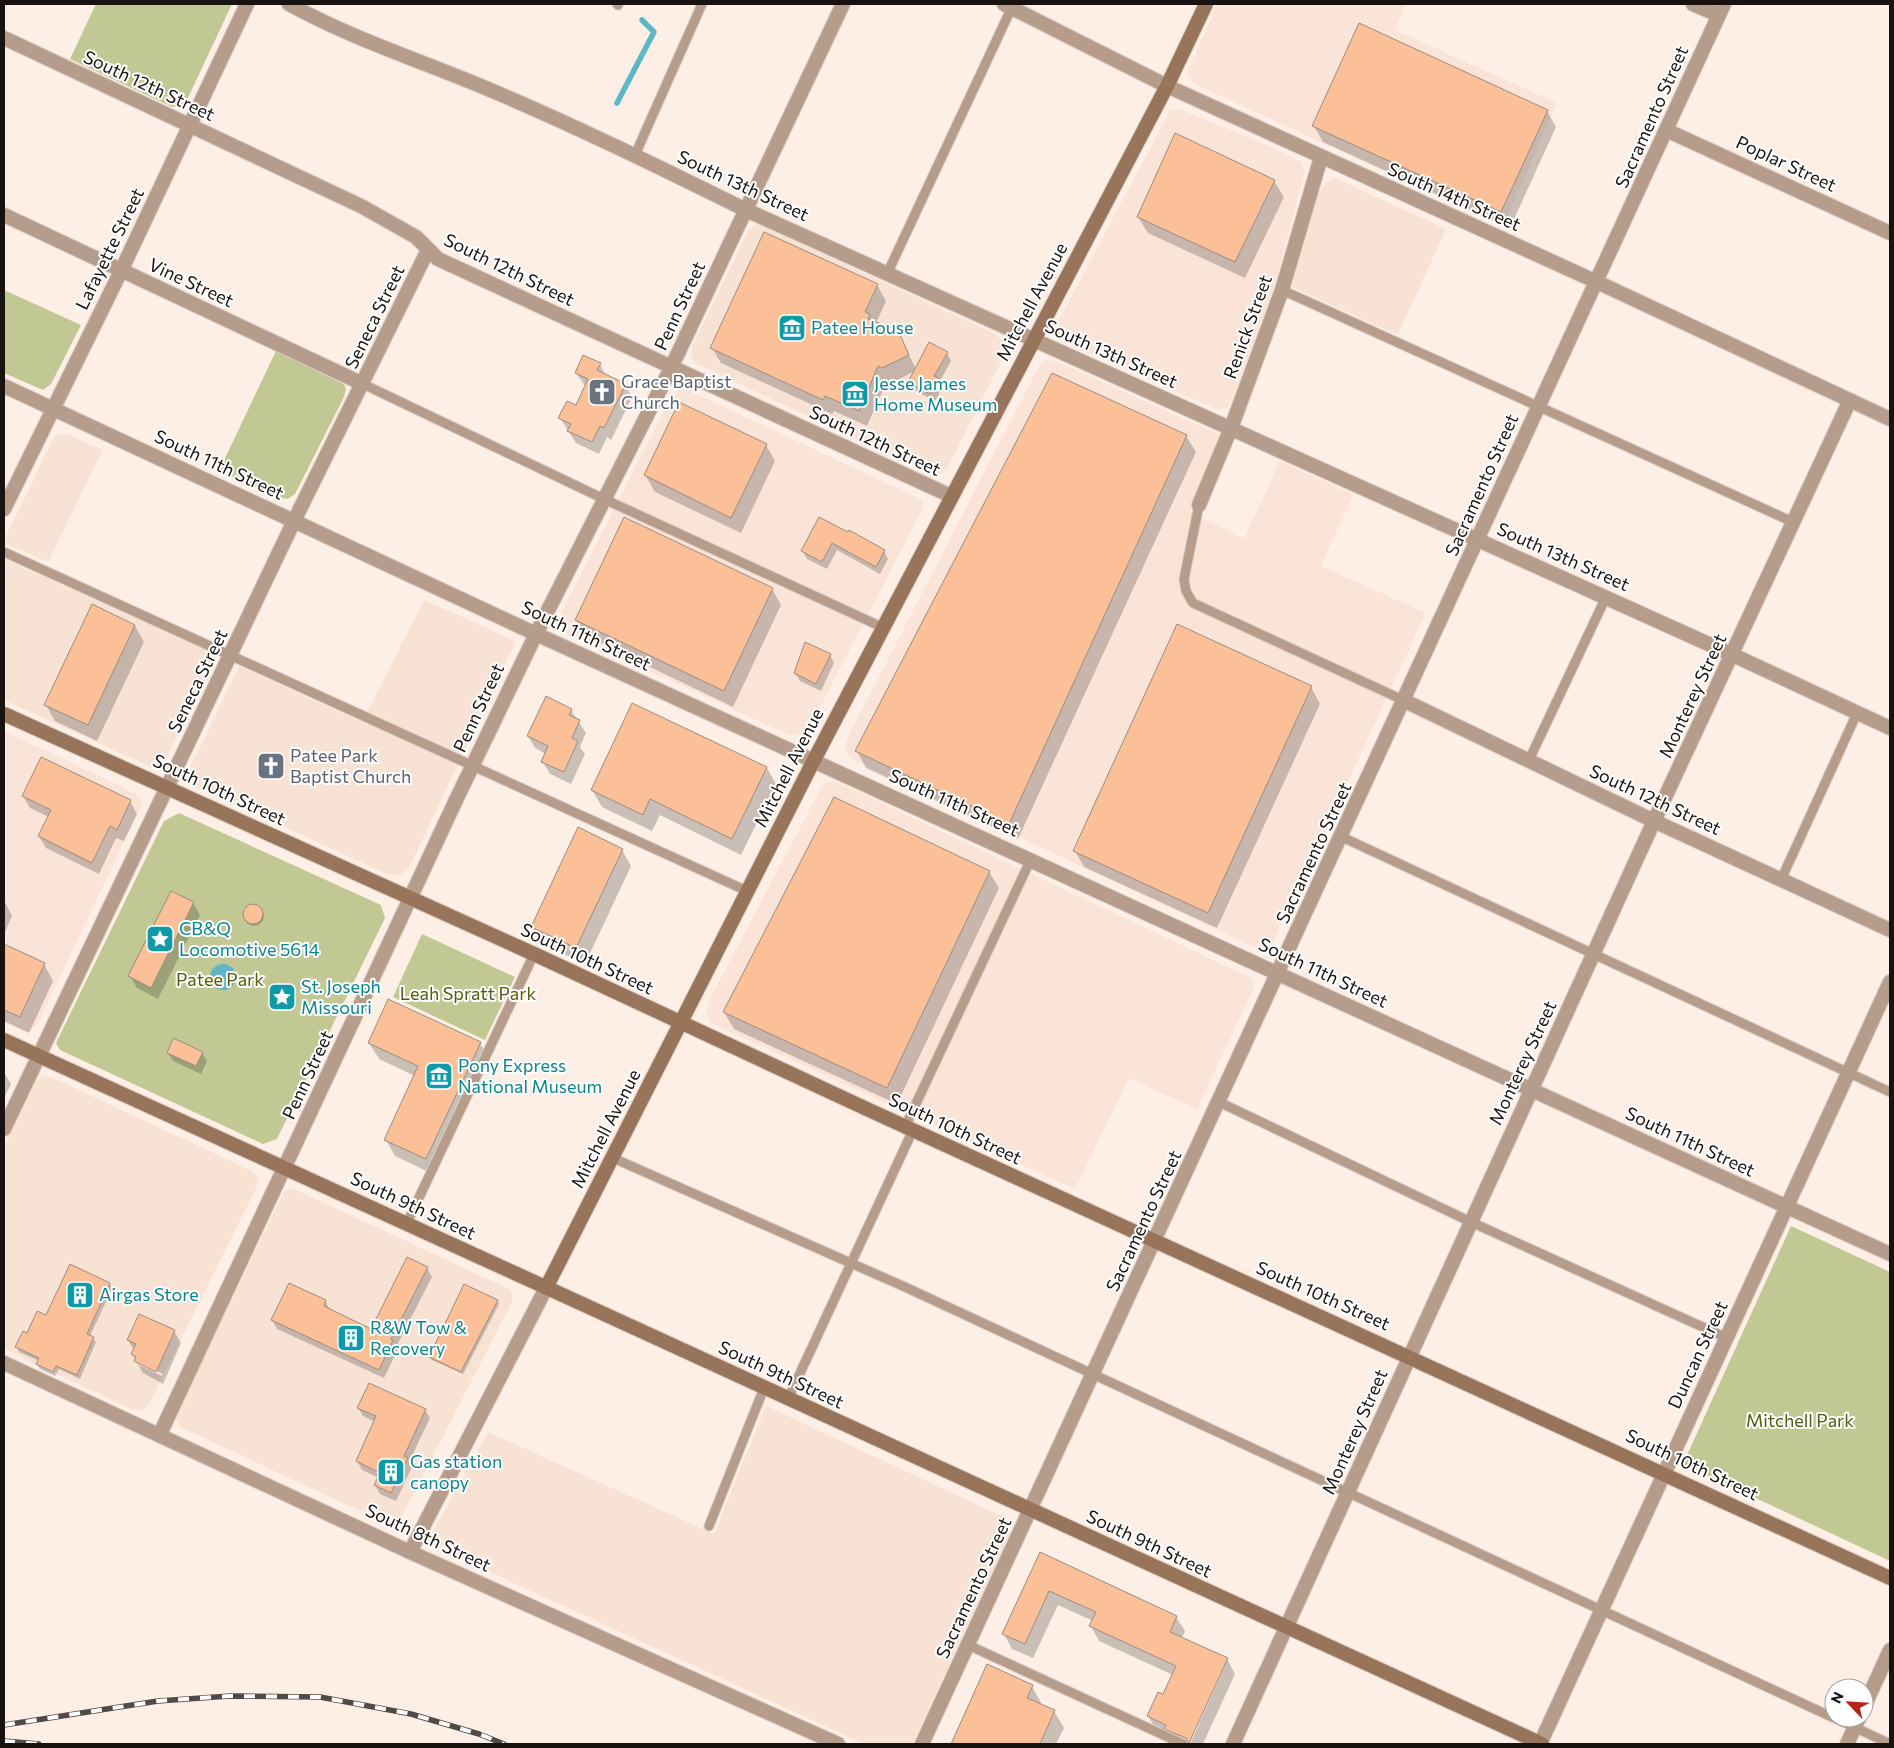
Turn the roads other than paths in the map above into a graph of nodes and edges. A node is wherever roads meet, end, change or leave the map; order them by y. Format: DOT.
graph roads {
  1 [pos="247,4"];
  2 [pos="289,4"];
  3 [pos="702,4"];
  4 [pos="843,4"];
  5 [pos="1206,4"];
  6 [pos="1693,4"];
  7 [pos="1008,5"];
  8 [pos="1721,10"];
  9 [pos="4,38"];
  10 [pos="1167,86"];
  11 [pos="189,126"];
  12 [pos="1666,130"];
  13 [pos="635,155"];
  14 [pos="1320,157"];
  15 [pos="746,210"];
  16 [pos="4,215"];
  17 [pos="1890,233"];
  18 [pos="428,250"];
  19 [pos="121,271"];
  20 [pos="887,274"];
  21 [pos="1597,282"];
  22 [pos="1282,290"];
  23 [pos="1034,340"];
  24 [pos="672,368"];
  25 [pos="363,384"];
  26 [pos="4,386"];
  27 [pos="1850,400"];
  28 [pos="1538,406"];
  29 [pos="53,409"];
  30 [pos="1890,419"];
  31 [pos="1231,428"];
  32 [pos="951,496"];
  33 [pos="604,499"];
  34 [pos="1199,505"];
  35 [pos="4,509"];
  36 [pos="294,521"];
  37 [pos="1794,522"];
  38 [pos="1478,539"];
  39 [pos="4,552"];
  40 [pos="1606,597"];
  41 [pos="884,628"];
  42 [pos="536,634"];
  43 [pos="231,655"];
  44 [pos="1733,655"];
  45 [pos="1405,701"];
  46 [pos="1857,713"];
  47 [pos="4,714"];
  48 [pos="1890,728"];
  49 [pos="814,760"];
  50 [pos="1529,760"];
  51 [pos="473,766"];
  52 [pos="168,787"];
  53 [pos="1654,821"];
  54 [pos="1342,837"];
  55 [pos="1030,859"];
  56 [pos="1781,880"];
  57 [pos="747,891"];
  58 [pos="411,899"];
  59 [pos="1890,930"];
  60 [pos="534,954"];
  61 [pos="1594,954"];
  62 [pos="1279,973"];
  63 [pos="1890,982"];
  64 [pos="681,1023"];
  65 [pos="4,1040"];
  66 [pos="39,1056"];
  67 [pos="1848,1072"];
  68 [pos="1531,1089"];
  69 [pos="1890,1092"];
  70 [pos="1220,1102"];
  71 [pos="4,1129"];
  72 [pos="909,1129"];
  73 [pos="613,1158"];
  74 [pos="285,1168"];
  75 [pos="1788,1207"];
  76 [pos="1471,1222"];
  77 [pos="407,1224"];
  78 [pos="1155,1241"];
  79 [pos="1890,1254"];
  80 [pos="851,1263"];
  81 [pos="546,1288"];
  82 [pos="1727,1338"];
  83 [pos="1410,1356"];
  84 [pos="4,1363"];
  85 [pos="1094,1374"];
  86 [pos="764,1388"];
  87 [pos="788,1399"];
  88 [pos="160,1434"];
  89 [pos="1664,1473"];
  90 [pos="1349,1492"];
  91 [pos="1030,1510"];
  92 [pos="709,1526"];
  93 [pos="410,1552"];
  94 [pos="1890,1578"];
  95 [pos="1601,1610"];
  96 [pos="1286,1629"];
  97 [pos="968,1645"];
  98 [pos="1890,1650"];
  99 [pos="1874,1686"];
  100 [pos="1824,1713"];
  101 [pos="1855,1728"];
  102 [pos="1865,1728"];
  103 [pos="838,1744"];
  104 [pos="922,1744"];
  105 [pos="1183,1744"];
  106 [pos="1233,1744"];
  107 [pos="1541,1744"];
  108 [pos="1847,1744"];
  109 [pos="1890,1744"];
  1 -- 11 [label="street, Lafayette Street"];
  2 -- 13 [label="street, South 13th Street"];
  3 -- 13 [label="lane"];
  4 -- 15 [label="street, Penn Street"];
  5 -- 10 [label="main road, Mitchell Avenue"];
  6 -- 8 [label="street"];
  7 -- 10 [label="street, South 14th Street"];
  7 -- 20 [label="lane"];
  8 -- 12 [label="street, Sacramento Street"];
  9 -- 11 [label="street, South 12th Street"];
  10 -- 14 [label="street, South 14th Street"];
  10 -- 23 [label="main road, Mitchell Avenue"];
  11 -- 18 [label="street, South 12th Street"];
  11 -- 19 [label="street, Lafayette Street"];
  12 -- 17 [label="street, Poplar Street"];
  12 -- 21 [label="street, Sacramento Street"];
  13 -- 15 [label="street, South 13th Street"];
  14 -- 21 [label="street, South 14th Street"];
  14 -- 22 [label="street, Renick Street"];
  15 -- 20 [label="street, South 13th Street"];
  15 -- 24 [label="street, Penn Street"];
  16 -- 19 [label="street, Vine Street"];
  18 -- 24 [label="street, South 12th Street"];
  18 -- 25 [label="street, Seneca Street"];
  19 -- 25 [label="street, Vine Street"];
  19 -- 29 [label="street, Lafayette Street"];
  20 -- 23 [label="street, South 13th Street"];
  21 -- 27 [label="street, South 14th Street"];
  21 -- 28 [label="street, Sacramento Street"];
  22 -- 28 [label="lane"];
  22 -- 31 [label="street, Renick Street"];
  23 -- 31 [label="street, South 13th Street"];
  23 -- 32 [label="main road, Mitchell Avenue"];
  24 -- 32 [label="street, South 12th Street"];
  24 -- 33 [label="street, Penn Street"];
  25 -- 33 [label="lane"];
  25 -- 36 [label="street, Seneca Street"];
  26 -- 29 [label="street, South 11th Street"];
  27 -- 30 [label="street, South 14th Street"];
  27 -- 37 [label="street, Monterey Street"];
  28 -- 37 [label="lane"];
  28 -- 38 [label="street, Sacramento Street"];
  29 -- 35 [label="street, Lafayette Street"];
  29 -- 36 [label="street, South 11th Street"];
  31 -- 34 [label="street, Renick Street"];
  31 -- 38 [label="street, South 13th Street"];
  32 -- 41 [label="main road, Mitchell Avenue"];
  33 -- 41 [label="lane"];
  33 -- 42 [label="street, Penn Street"];
  34 -- 45 [label="lane"];
  36 -- 42 [label="street, South 11th Street"];
  36 -- 43 [label="street, Seneca Street"];
  37 -- 44 [label="street, Monterey Street"];
  38 -- 40 [label="street, South 13th Street"];
  38 -- 45 [label="street, Sacramento Street"];
  39 -- 43 [label="lane"];
  40 -- 44 [label="street, South 13th Street"];
  40 -- 50 [label="lane"];
  41 -- 49 [label="main road, Mitchell Avenue"];
  42 -- 49 [label="street, South 11th Street"];
  42 -- 51 [label="street, Penn Street"];
  43 -- 51 [label="lane"];
  43 -- 52 [label="street, Seneca Street"];
  44 -- 46 [label="street, South 13th Street"];
  44 -- 53 [label="street, Monterey Street"];
  45 -- 50 [label="street, South 12th Street"];
  45 -- 54 [label="street, Sacramento Street"];
  46 -- 48 [label="street, South 13th Street"];
  46 -- 56 [label="lane"];
  47 -- 52 [label="main road, South 10th Street"];
  49 -- 55 [label="street, South 11th Street"];
  49 -- 57 [label="main road, Mitchell Avenue"];
  50 -- 53 [label="street, South 12th Street"];
  51 -- 57 [label="lane"];
  51 -- 58 [label="street, Penn Street"];
  52 -- 58 [label="main road, South 10th Street"];
  52 -- 66 [label="street, Seneca Street"];
  53 -- 56 [label="street, South 12th Street"];
  53 -- 61 [label="street, Monterey Street"];
  54 -- 61 [label="lane"];
  54 -- 62 [label="street, Sacramento Street"];
  55 -- 62 [label="street, South 11th Street"];
  55 -- 72 [label="lane"];
  56 -- 59 [label="street, South 12th Street"];
  57 -- 64 [label="main road, Mitchell Avenue"];
  58 -- 60 [label="main road, South 10th Street"];
  58 -- 74 [label="street, Penn Street"];
  60 -- 64 [label="main road, South 10th Street"];
  60 -- 77 [label="lane"];
  61 -- 67 [label="lane"];
  61 -- 68 [label="street, Monterey Street"];
  62 -- 68 [label="street, South 11th Street"];
  62 -- 70 [label="street, Sacramento Street"];
  63 -- 67 [label="street, Duncan Street"];
  64 -- 72 [label="main road, South 10th Street"];
  64 -- 73 [label="main road, Mitchell Avenue"];
  65 -- 66 [label="main road, South 9th Street"];
  66 -- 71 [label="street, Seneca Street"];
  66 -- 74 [label="main road, South 9th Street"];
  67 -- 69 [label="lane"];
  67 -- 75 [label="street, Duncan Street"];
  68 -- 75 [label="street, South 11th Street"];
  68 -- 76 [label="street, Monterey Street"];
  70 -- 76 [label="lane"];
  70 -- 78 [label="street, Sacramento Street"];
  72 -- 78 [label="main road, South 10th Street"];
  72 -- 80 [label="lane"];
  73 -- 80 [label="lane"];
  73 -- 81 [label="main road, Mitchell Avenue"];
  74 -- 77 [label="main road, South 9th Street"];
  74 -- 88 [label="street, Penn Street"];
  75 -- 79 [label="street, South 11th Street"];
  75 -- 82 [label="street, Duncan Street"];
  76 -- 82 [label="lane"];
  76 -- 83 [label="street, Monterey Street"];
  77 -- 81 [label="main road, South 9th Street"];
  78 -- 83 [label="main road, South 10th Street"];
  78 -- 85 [label="street, Sacramento Street"];
  80 -- 85 [label="lane"];
  80 -- 87 [label="lane"];
  81 -- 86 [label="main road, South 9th Street"];
  81 -- 93 [label="street, Mitchell Avenue"];
  82 -- 89 [label="street, Duncan Street"];
  83 -- 89 [label="main road, South 10th Street"];
  83 -- 90 [label="street, Monterey Street"];
  84 -- 88 [label="street, South 8th Street"];
  85 -- 90 [label="lane"];
  85 -- 91 [label="street, Sacramento Street"];
  86 -- 87 [label="main road, South 9th Street"];
  86 -- 92 [label="lane"];
  87 -- 91 [label="main road, South 9th Street"];
  88 -- 93 [label="street, South 8th Street"];
  89 -- 94 [label="main road, South 10th Street"];
  89 -- 95 [label="street, Duncan Street"];
  90 -- 95 [label="lane"];
  90 -- 96 [label="street, Monterey Street"];
  91 -- 96 [label="main road, South 9th Street"];
  91 -- 97 [label="street, Sacramento Street"];
  93 -- 103 [label="street, South 8th Street"];
  95 -- 100 [label="lane"];
  95 -- 107 [label="street, Duncan Street"];
  96 -- 106 [label="street, Monterey Street"];
  96 -- 107 [label="main road, South 9th Street"];
  97 -- 104 [label="street, Sacramento Street"];
  97 -- 105 [label="lane"];
  98 -- 99 [label="street"];
  101 -- 108 [label="street"];
  102 -- 109 [label="lane"];
}
